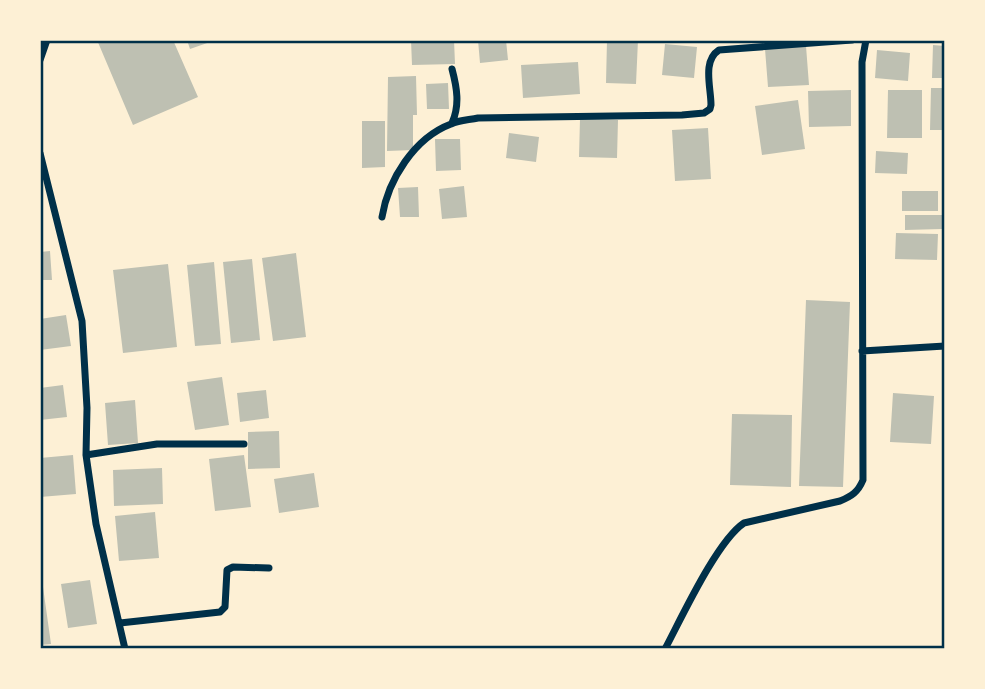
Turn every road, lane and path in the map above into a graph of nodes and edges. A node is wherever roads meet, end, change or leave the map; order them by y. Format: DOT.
graph roads {
  1 [pos="47,40"];
  2 [pos="852,40"];
  3 [pos="866,40"];
  4 [pos="40,60"];
  5 [pos="452,69"];
  6 [pos="452,123"];
  7 [pos="40,153"];
  8 [pos="382,217"];
  9 [pos="945,346"];
  10 [pos="862,351"];
  11 [pos="244,444"];
  12 [pos="86,455"];
  13 [pos="269,568"];
  14 [pos="120,623"];
  15 [pos="125,649"];
  16 [pos="665,649"];
  1 -- 4 [label="street"];
  2 -- 6 [label="street"];
  3 -- 10 [label="street"];
  5 -- 6 [label="street"];
  6 -- 8 [label="street"];
  7 -- 12 [label="street"];
  9 -- 10 [label="street"];
  10 -- 16 [label="street"];
  11 -- 12 [label="street"];
  12 -- 14 [label="street"];
  13 -- 14 [label="street"];
  14 -- 15 [label="street"];
}
